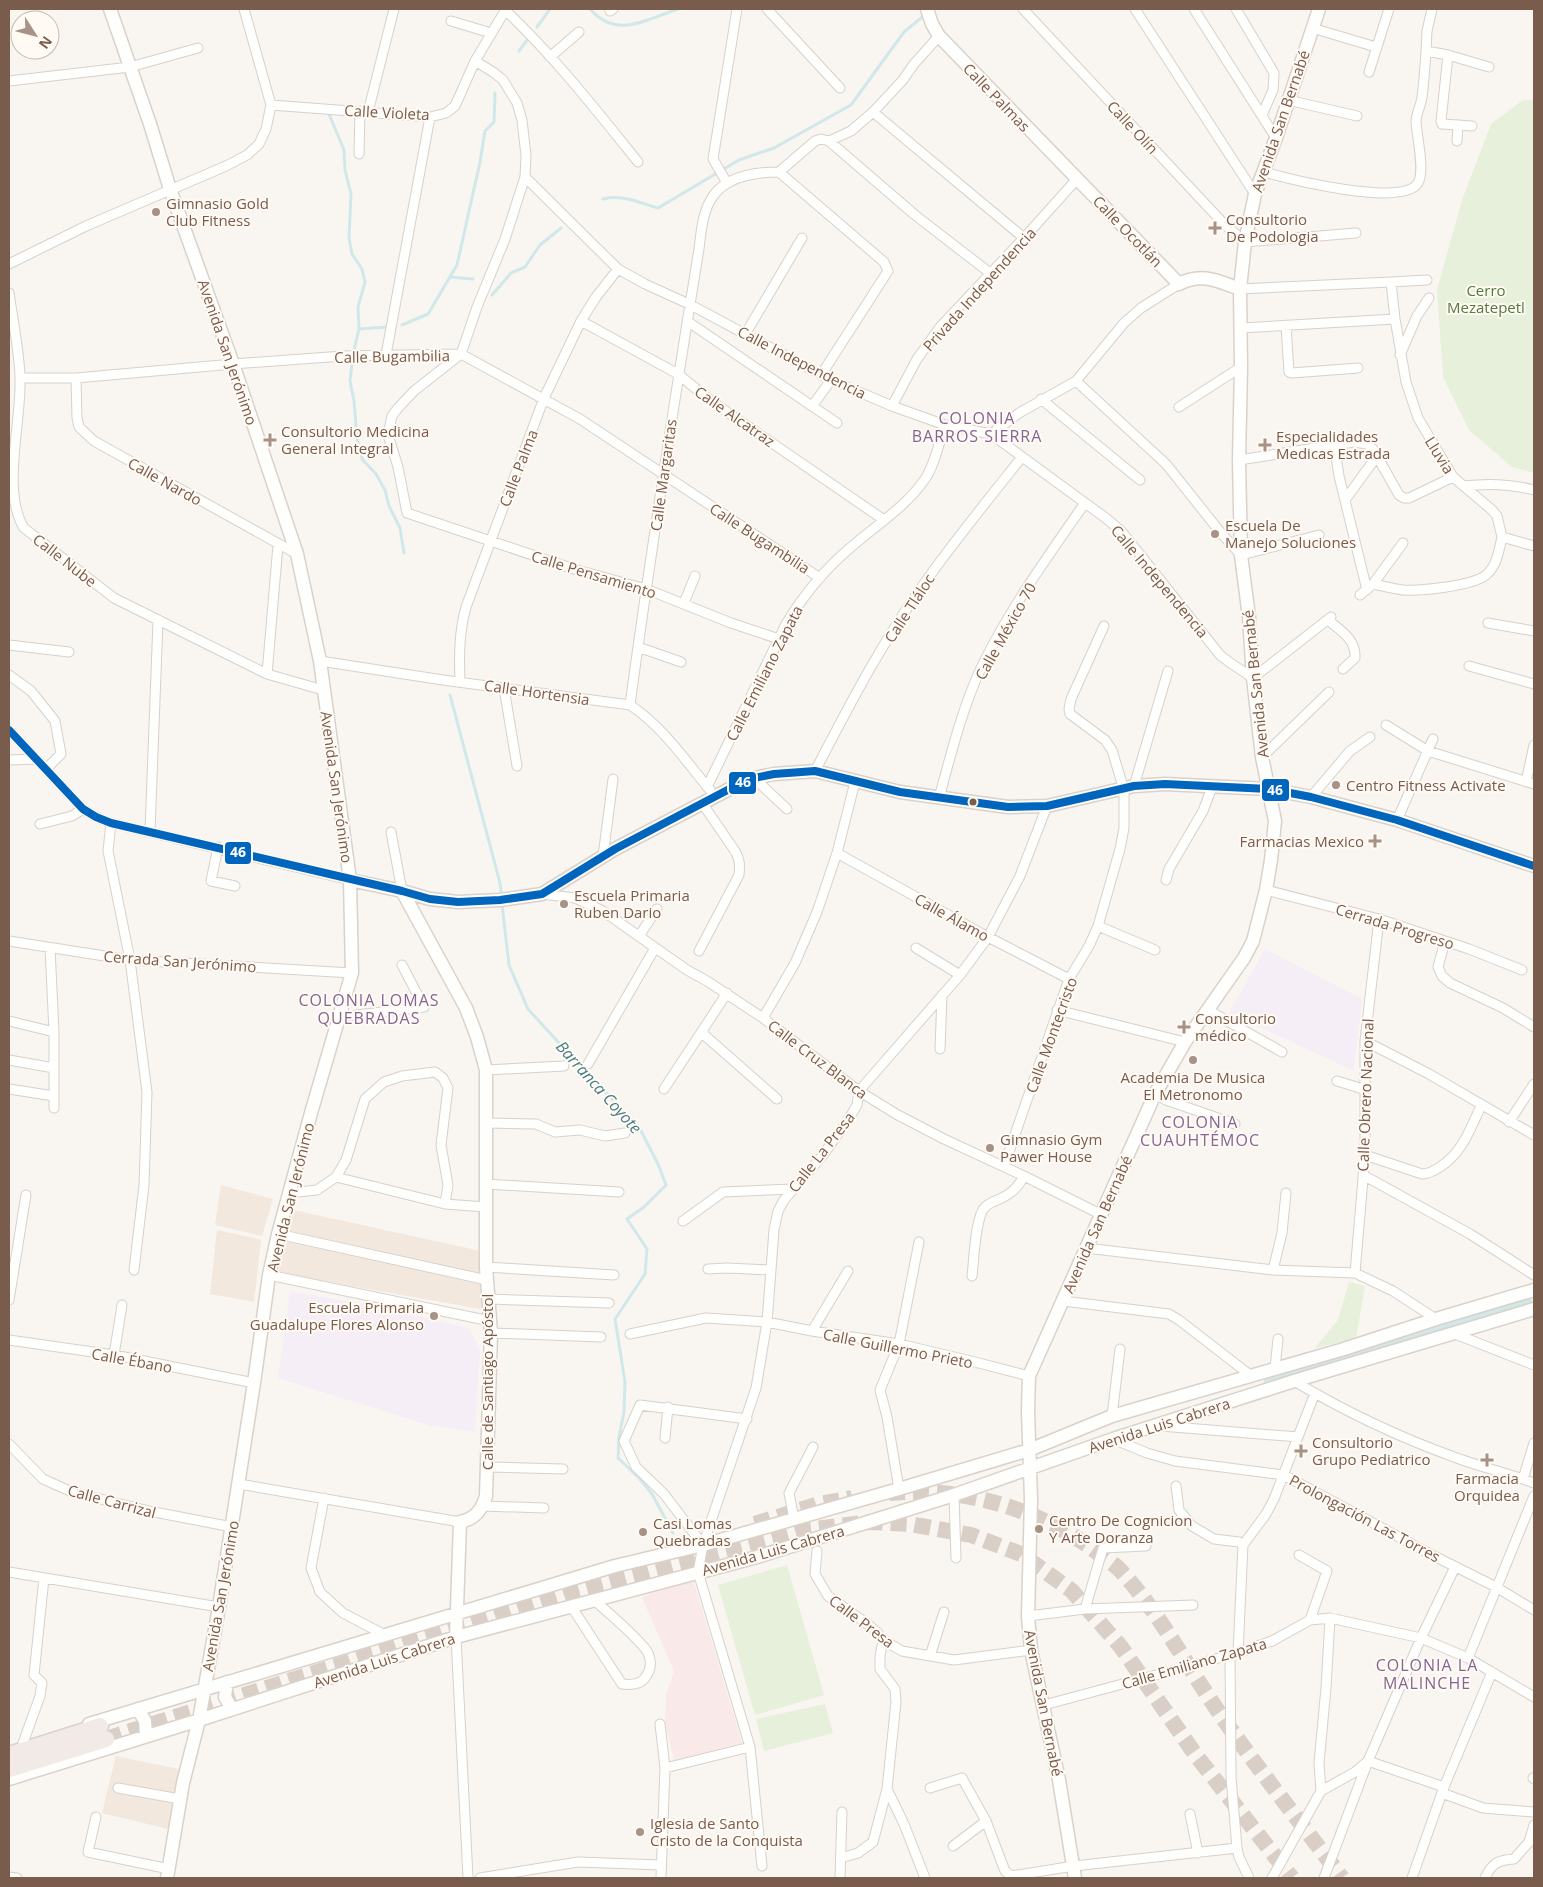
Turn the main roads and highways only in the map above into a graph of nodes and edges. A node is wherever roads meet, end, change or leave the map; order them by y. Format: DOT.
graph roads {
  1 [pos="110,9"];
  2 [pos="927,9"];
  3 [pos="1319,9"];
  4 [pos="1077,179"];
  5 [pos="1240,289"];
  6 [pos="1269,789"];
  7 [pos="1534,866"];
  8 [pos="350,880"];
  9 [pos="402,891"];
  10 [pos="1534,1290"];
  11 [pos="1534,1307"];
  12 [pos="1029,1450"];
  13 [pos="1030,1469"];
  14 [pos="457,1613"];
  15 [pos="456,1637"];
  16 [pos="228,1682"];
  17 [pos="205,1689"];
  18 [pos="138,1709"];
  19 [pos="232,1709"];
  20 [pos="199,1720"];
  21 [pos="146,1736"];
  22 [pos="9,1748"];
  23 [pos="9,1755"];
  24 [pos="9,1770"];
  25 [pos="9,1779"];
  26 [pos="1074,1872"];
  27 [pos="168,1874"];
  1 -- 8 [label="main road, Avenida San Jerónimo"];
  2 -- 4 [label="main road, Calle Palmas"];
  3 -- 5 [label="main road, Avenida San Bernabé"];
  4 -- 5 [label="main road, Calle Ocotlán"];
  5 -- 6 [label="main road, Avenida San Bernabé"];
  6 -- 7 [label="main road"];
  6 -- 9 [label="main road"];
  6 -- 12 [label="main road, Avenida San Bernabé"];
  8 -- 9 [label="main road"];
  8 -- 17 [label="main road, Avenida San Jerónimo"];
  9 -- 14 [label="main road, Calle de Santiago Apóstol"];
  10 -- 11 [label="main road"];
  10 -- 12 [label="main road, Avenida Luis Cabrera"];
  11 -- 13 [label="main road, Avenida Luis Cabrera"];
  12 -- 13 [label="main road, Avenida San Bernabé"];
  12 -- 14 [label="main road, Avenida Luis Cabrera"];
  13 -- 15 [label="main road, Avenida Luis Cabrera"];
  13 -- 26 [label="main road, Avenida San Bernabé"];
  14 -- 15 [label="main road"];
  14 -- 16 [label="main road, Avenida Luis Cabrera"];
  15 -- 19 [label="main road, Avenida Luis Cabrera"];
  16 -- 17 [label="main road, Avenida Luis Cabrera"];
  16 -- 19 [label="main road"];
  17 -- 18 [label="main road, Avenida Luis Cabrera"];
  17 -- 20 [label="main road, Avenida San Jerónimo"];
  18 -- 21 [label="main road"];
  18 -- 22 [label="main road, Avenida Luis Cabrera"];
  19 -- 20 [label="main road, Avenida Luis Cabrera"];
  20 -- 21 [label="main road, Avenida Luis Cabrera"];
  20 -- 27 [label="main road, Avenida San Jerónimo"];
  21 -- 25 [label="main road, Avenida Luis Cabrera"];
  23 -- 24 [label="highway"];
}
